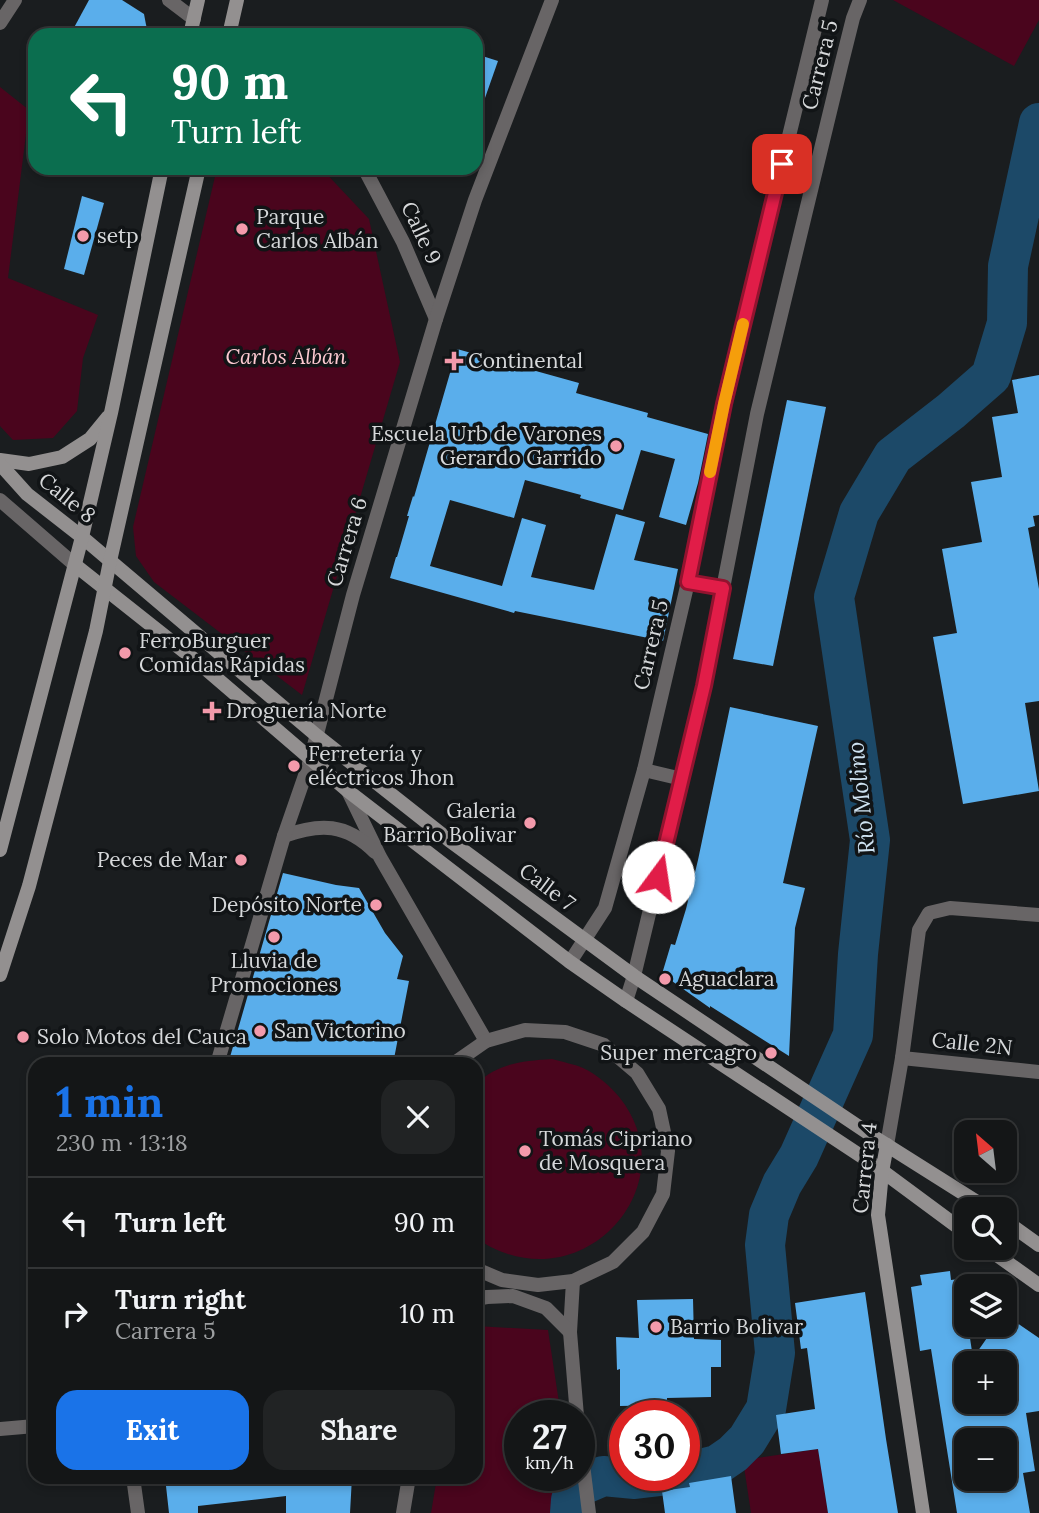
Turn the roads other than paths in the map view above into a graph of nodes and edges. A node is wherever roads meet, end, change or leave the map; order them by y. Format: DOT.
graph roads {
  1 [pos="15,0"];
  2 [pos="169,0"];
  3 [pos="198,0"];
  4 [pos="237,0"];
  5 [pos="552,0"];
  6 [pos="822,0"];
  7 [pos="860,0"];
  8 [pos="194,19"];
  9 [pos="0,23"];
  10 [pos="192,28"];
  11 [pos="231,28"];
  12 [pos="161,175"];
  13 [pos="197,175"];
  14 [pos="368,175"];
  15 [pos="436,319"];
  16 [pos="111,413"];
  17 [pos="0,462"];
  18 [pos="0,500"];
  19 [pos="82,537"];
  20 [pos="110,561"];
  21 [pos="75,565"];
  22 [pos="688,582"];
  23 [pos="723,588"];
  24 [pos="104,589"];
  25 [pos="316,735"];
  26 [pos="310,761"];
  27 [pos="644,770"];
  28 [pos="682,779"];
  29 [pos="348,791"];
  30 [pos="284,836"];
  31 [pos="0,850"];
  32 [pos="380,857"];
  33 [pos="1039,915"];
  34 [pos="585,941"];
  35 [pos="570,962"];
  36 [pos="0,975"];
  37 [pos="635,976"];
  38 [pos="626,1001"];
  39 [pos="486,1041"];
  40 [pos="219,1057"];
  41 [pos="463,1057"];
  42 [pos="902,1058"];
  43 [pos="1039,1072"];
  44 [pos="882,1142"];
  45 [pos="876,1167"];
  46 [pos="969,1197"];
  47 [pos="954,1224"];
  48 [pos="1017,1229"];
  49 [pos="1039,1245"];
  50 [pos="1004,1260"];
  51 [pos="483,1272"];
  52 [pos="573,1280"];
  53 [pos="1039,1285"];
  54 [pos="483,1298"];
  55 [pos="570,1332"];
  56 [pos="576,1400"];
  57 [pos="28,1427"];
  58 [pos="0,1429"];
  59 [pos="134,1484"];
  60 [pos="408,1484"];
  61 [pos="586,1491"];
  62 [pos="138,1513"];
  63 [pos="403,1513"];
  64 [pos="589,1513"];
  65 [pos="923,1513"];
  1 -- 9 [label="street"];
  2 -- 8 [label="street"];
  3 -- 8 [label="main road"];
  4 -- 11 [label="main road"];
  5 -- 15 [label="street, Carrera 6"];
  6 -- 22 [label="street, Carrera 5"];
  7 -- 23 [label="street, Carrera 5"];
  8 -- 10 [label="main road"];
  12 -- 16 [label="main road"];
  13 -- 20 [label="main road"];
  14 -- 15 [label="street, Calle 9"];
  15 -- 25 [label="street, Carrera 6"];
  16 -- 17 [label="main road"];
  16 -- 19 [label="main road"];
  17 -- 19 [label="main road, Calle 8"];
  18 -- 21 [label="street"];
  19 -- 20 [label="main road, Calle 8"];
  19 -- 21 [label="main road"];
  20 -- 24 [label="main road"];
  20 -- 25 [label="main road, Calle 7"];
  21 -- 24 [label="main road"];
  21 -- 31 [label="main road"];
  22 -- 23 [label="street"];
  22 -- 27 [label="street, Carrera 5"];
  23 -- 28 [label="street, Carrera 5"];
  24 -- 26 [label="main road"];
  24 -- 36 [label="main road"];
  25 -- 26 [label="street, Carrera 6"];
  25 -- 34 [label="main road, Calle 7"];
  26 -- 29 [label="main road"];
  26 -- 30 [label="street, Carrera 6"];
  27 -- 28 [label="street"];
  27 -- 34 [label="street, Carrera 5"];
  28 -- 37 [label="street, Carrera 5"];
  29 -- 32 [label="street"];
  29 -- 35 [label="main road"];
  30 -- 32 [label="street"];
  30 -- 40 [label="street, Carrera 6"];
  32 -- 39 [label="street"];
  33 -- 42 [label="street, Carrera 4"];
  34 -- 35 [label="street, Carrera 5"];
  34 -- 37 [label="main road, Calle 7"];
  35 -- 38 [label="main road"];
  37 -- 38 [label="street, Carrera 5"];
  37 -- 44 [label="main road, Calle 7"];
  38 -- 45 [label="main road"];
  39 -- 41 [label="street"];
  39 -- 52 [label="street"];
  42 -- 43 [label="street, Calle 2N"];
  42 -- 44 [label="street, Carrera 4"];
  44 -- 45 [label="main road, Carrera 4"];
  44 -- 46 [label="main road, Calle 7"];
  45 -- 47 [label="main road"];
  45 -- 65 [label="main road, Carrera 4"];
  48 -- 49 [label="main road"];
  50 -- 53 [label="main road"];
  51 -- 52 [label="street"];
  52 -- 55 [label="street"];
  54 -- 55 [label="street"];
  55 -- 56 [label="street"];
  57 -- 58 [label="street"];
  59 -- 62 [label="street"];
  60 -- 63 [label="street"];
  61 -- 64 [label="street"];
}
